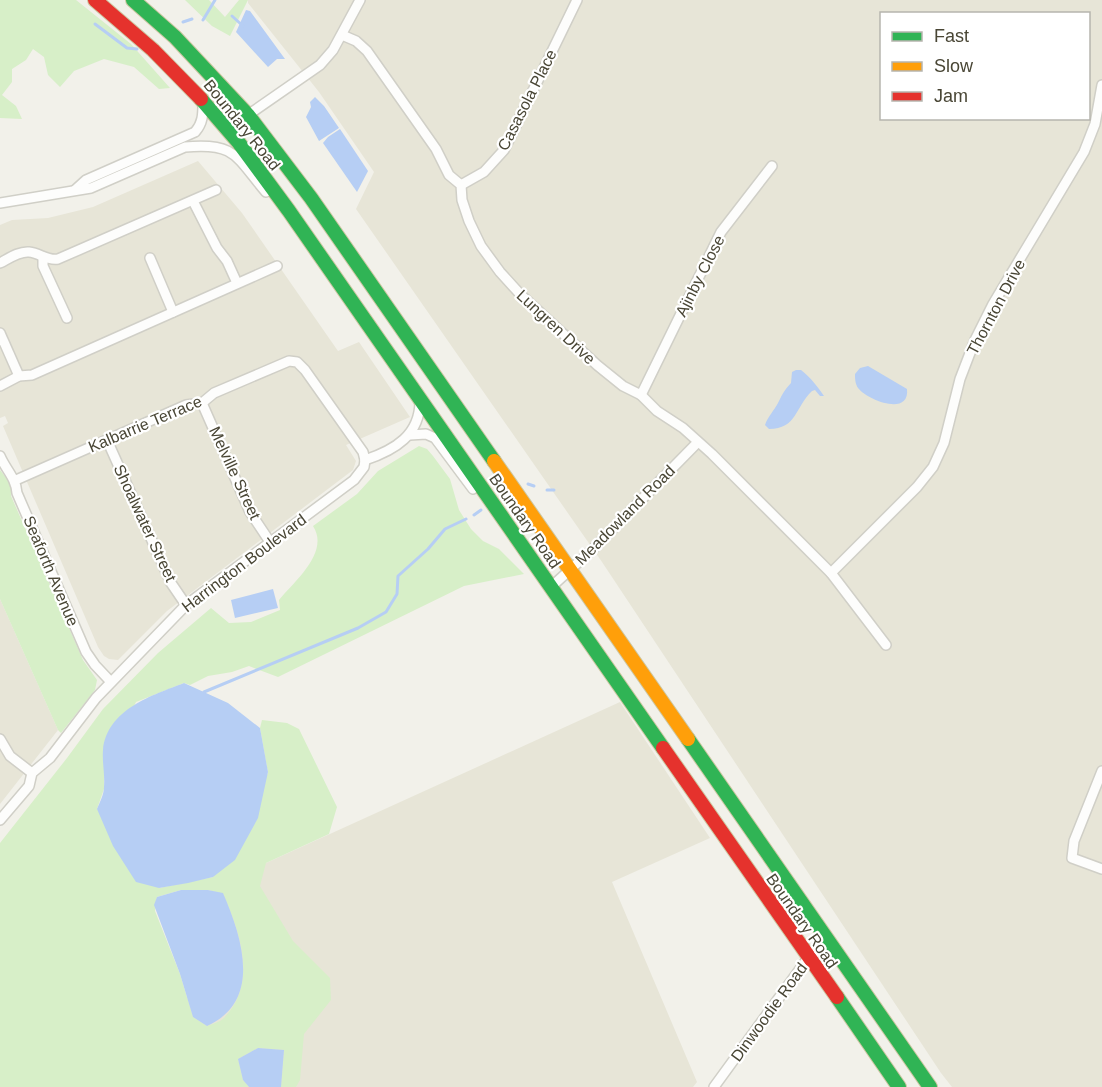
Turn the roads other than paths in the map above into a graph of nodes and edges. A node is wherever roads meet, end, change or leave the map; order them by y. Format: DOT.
graph roads {
  1 [pos="95,0"];
  2 [pos="133,0"];
  3 [pos="360,0"];
  4 [pos="577,0"];
  5 [pos="342,35"];
  6 [pos="1102,85"];
  7 [pos="203,101"];
  8 [pos="249,115"];
  9 [pos="772,166"];
  10 [pos="461,185"];
  11 [pos="75,190"];
  12 [pos="216,190"];
  13 [pos="194,201"];
  14 [pos="0,204"];
  15 [pos="289,211"];
  16 [pos="43,257"];
  17 [pos="150,258"];
  18 [pos="0,263"];
  19 [pos="277,266"];
  20 [pos="237,283"];
  21 [pos="172,312"];
  22 [pos="68,318"];
  23 [pos="0,333"];
  24 [pos="19,376"];
  25 [pos="0,386"];
  26 [pos="641,395"];
  27 [pos="420,399"];
  28 [pos="202,403"];
  29 [pos="410,435"];
  30 [pos="107,440"];
  31 [pos="698,442"];
  32 [pos="0,456"];
  33 [pos="366,460"];
  34 [pos="16,480"];
  35 [pos="270,542"];
  36 [pos="529,555"];
  37 [pos="570,571"];
  38 [pos="831,573"];
  39 [pos="551,587"];
  40 [pos="186,605"];
  41 [pos="886,645"];
  42 [pos="111,682"];
  43 [pos="0,740"];
  44 [pos="1102,771"];
  45 [pos="32,773"];
  46 [pos="0,820"];
  47 [pos="1102,869"];
  48 [pos="830,943"];
  49 [pos="808,958"];
  50 [pos="714,1087"];
  51 [pos="898,1087"];
  52 [pos="930,1087"];
  1 -- 7 [label="highway, Boundary Road"];
  2 -- 8 [label="highway, Boundary Road"];
  3 -- 5 [label="street"];
  4 -- 10 [label="street, Casasola Place"];
  5 -- 8 [label="street"];
  5 -- 10 [label="street, Lungren Drive"];
  6 -- 38 [label="street, Thornton Drive"];
  7 -- 11 [label="street"];
  7 -- 15 [label="highway, Boundary Road"];
  8 -- 37 [label="highway, Boundary Road"];
  9 -- 26 [label="street, Ajinby Close"];
  10 -- 26 [label="street, Lungren Drive"];
  11 -- 14 [label="street"];
  11 -- 15 [label="street"];
  12 -- 13 [label="street"];
  13 -- 16 [label="street"];
  13 -- 20 [label="street"];
  15 -- 27 [label="highway, Boundary Road"];
  16 -- 18 [label="street"];
  16 -- 22 [label="street"];
  17 -- 21 [label="street"];
  19 -- 20 [label="street"];
  20 -- 21 [label="street"];
  21 -- 24 [label="street"];
  23 -- 24 [label="street"];
  24 -- 25 [label="street"];
  26 -- 31 [label="street, Lungren Drive"];
  27 -- 29 [label="street"];
  27 -- 36 [label="highway, Boundary Road"];
  28 -- 30 [label="street, Kalbarrie Terrace"];
  28 -- 33 [label="street, Kalbarrie Terrace"];
  28 -- 35 [label="street, Melville Street"];
  29 -- 33 [label="street, Harrington Boulevard"];
  29 -- 36 [label="street"];
  30 -- 34 [label="street, Kalbarrie Terrace"];
  30 -- 40 [label="street, Shoalwater Street"];
  31 -- 37 [label="street, Meadowland Road"];
  31 -- 38 [label="street, Lungren Drive"];
  32 -- 34 [label="street, Seaforth Avenue"];
  33 -- 35 [label="street, Harrington Boulevard"];
  34 -- 42 [label="street, Seaforth Avenue"];
  35 -- 40 [label="street, Harrington Boulevard"];
  36 -- 39 [label="highway, Boundary Road"];
  37 -- 39 [label="street, Meadowland Road"];
  37 -- 48 [label="highway, Boundary Road"];
  38 -- 41 [label="street, Lungren Drive"];
  39 -- 49 [label="highway, Boundary Road"];
  40 -- 42 [label="street, Harrington Boulevard"];
  42 -- 45 [label="street, Harrington Boulevard"];
  43 -- 45 [label="street"];
  44 -- 47 [label="street"];
  45 -- 46 [label="street, Harrington Boulevard"];
  48 -- 49 [label="street, Dinwoodie Road"];
  48 -- 52 [label="highway, Boundary Road"];
  49 -- 50 [label="street, Dinwoodie Road"];
  49 -- 51 [label="highway, Boundary Road"];
}
